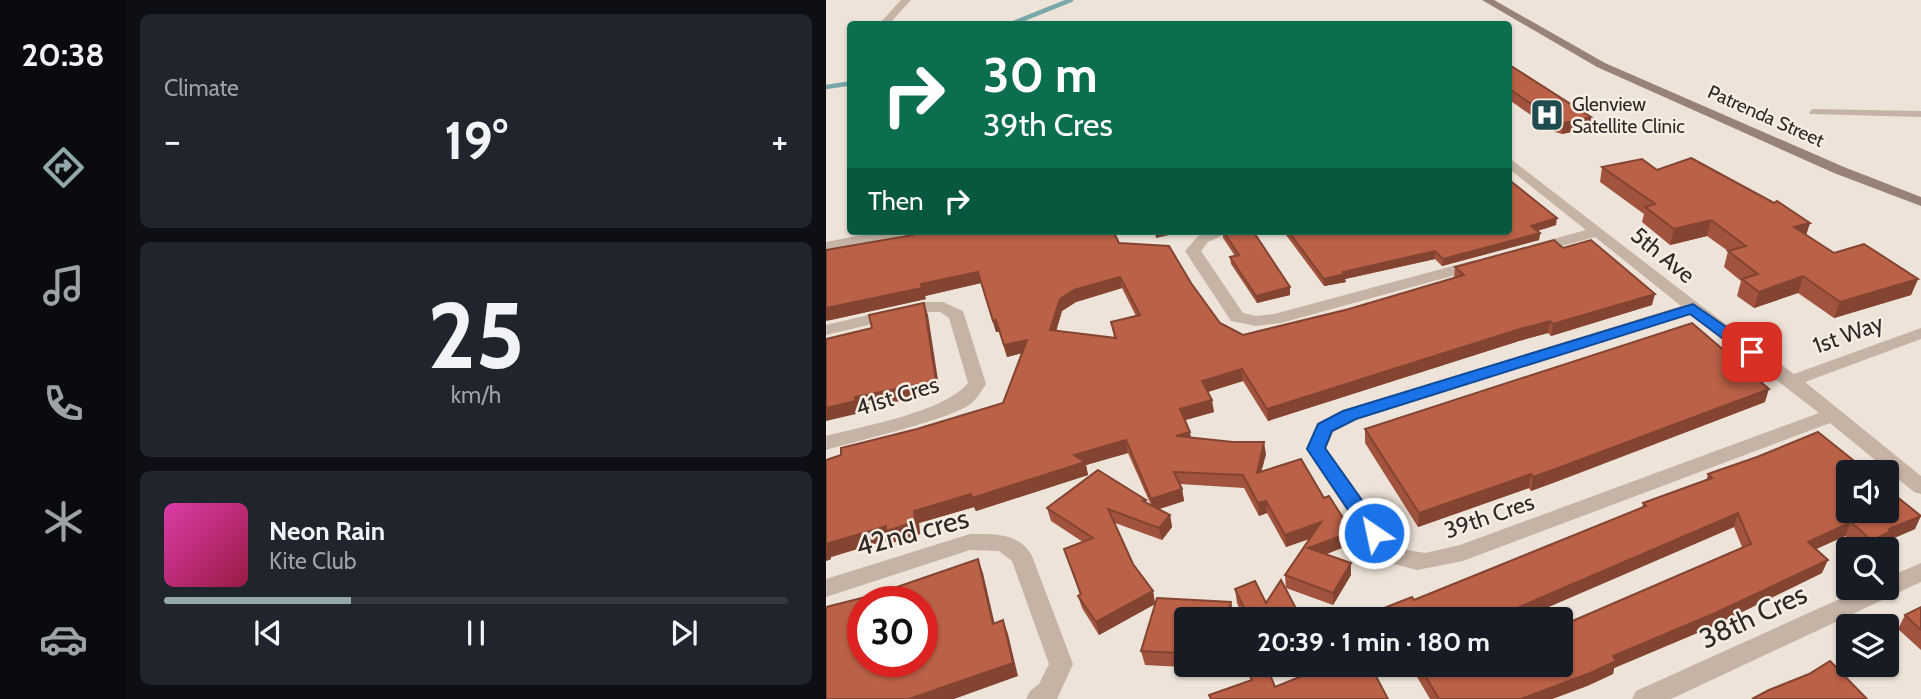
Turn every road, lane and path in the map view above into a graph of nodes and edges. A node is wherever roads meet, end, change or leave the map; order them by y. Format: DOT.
graph roads {
  1 [pos="906,0"];
  2 [pos="1487,0"];
  3 [pos="887,21"];
  4 [pos="1813,113"];
  5 [pos="1921,114"];
  6 [pos="1512,166"];
  7 [pos="1921,202"];
  8 [pos="1597,232"];
  9 [pos="883,235"];
  10 [pos="1214,235"];
  11 [pos="826,247"];
  12 [pos="1517,254"];
  13 [pos="1490,261"];
  14 [pos="1693,309"];
  15 [pos="826,330"];
  16 [pos="1921,333"];
  17 [pos="1792,381"];
  18 [pos="1832,415"];
  19 [pos="826,443"];
  20 [pos="1921,487"];
  21 [pos="1921,572"];
  22 [pos="1899,582"];
  23 [pos="826,588"];
  24 [pos="1860,600"];
  25 [pos="1039,699"];
  26 [pos="1645,699"];
  1 -- 3 [label="street"];
  2 -- 7 [label="street, Patrenda Street"];
  4 -- 5 [label="lane"];
  6 -- 8 [label="street, 5th Ave"];
  8 -- 12 [label="street"];
  8 -- 14 [label="street, 5th Ave"];
  9 -- 11 [label="street"];
  10 -- 13 [label="street"];
  14 -- 17 [label="street, 5th Ave"];
  14 -- 18 [label="street, 39th Cres"];
  15 -- 19 [label="street, 41st Cres"];
  16 -- 17 [label="street, 1st Way"];
  17 -- 18 [label="street, 5th Ave"];
  18 -- 20 [label="street, 5th Ave"];
  21 -- 22 [label="street, 38th Cres"];
  23 -- 25 [label="street, 42nd cres"];
  24 -- 26 [label="street, 38th Cres"];
}
